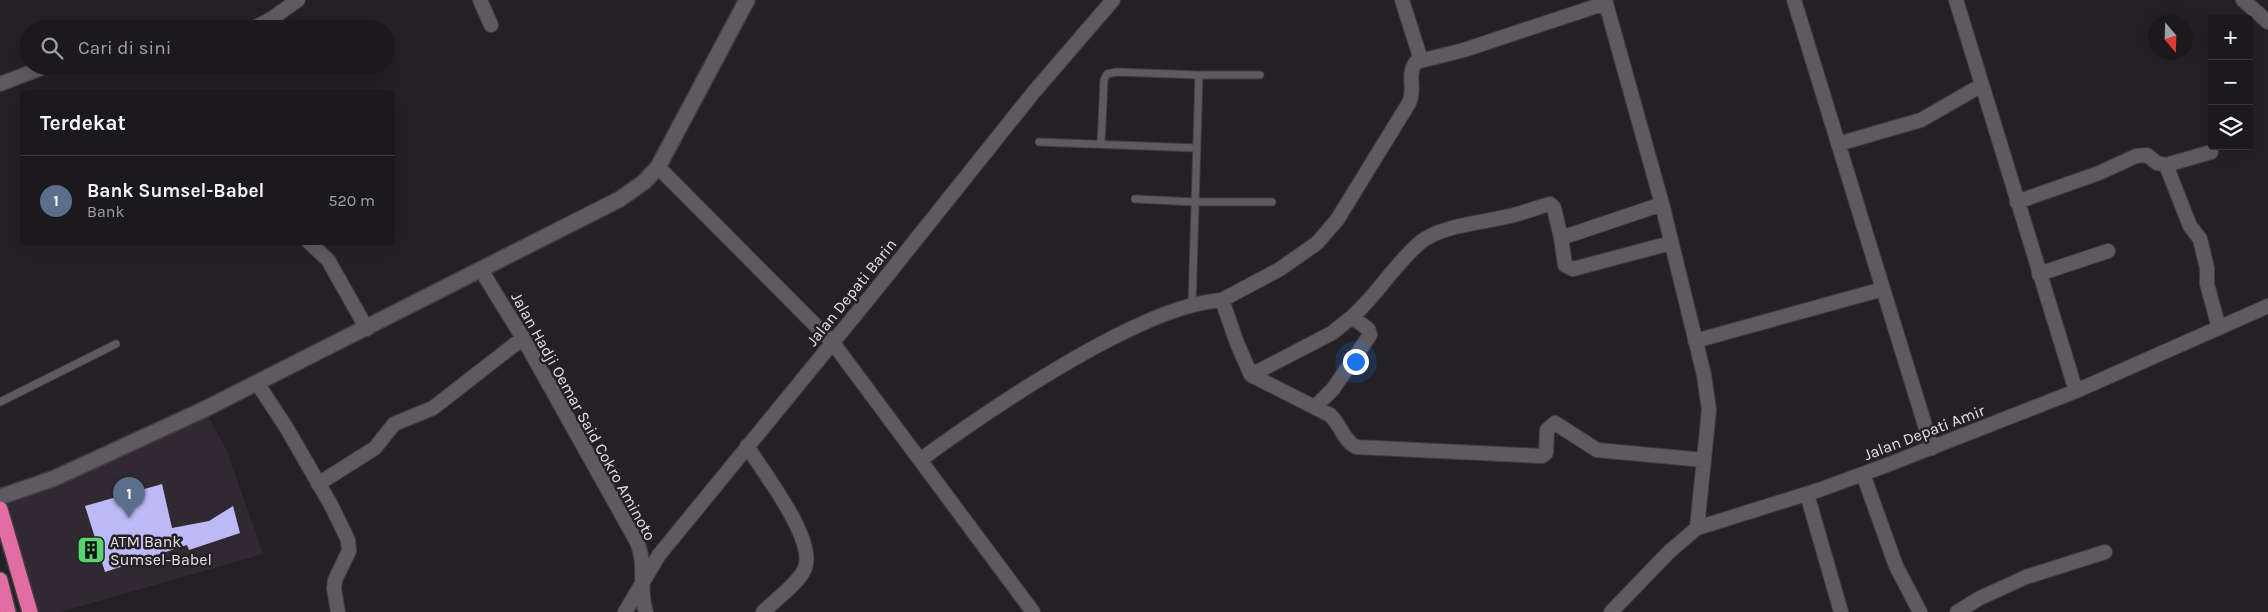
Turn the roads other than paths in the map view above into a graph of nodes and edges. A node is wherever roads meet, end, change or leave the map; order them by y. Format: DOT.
graph roads {
  1 [pos="298,0"];
  2 [pos="480,0"];
  3 [pos="747,0"];
  4 [pos="1113,0"];
  5 [pos="1402,0"];
  6 [pos="1794,0"];
  7 [pos="1956,0"];
  8 [pos="2243,0"];
  9 [pos="1606,1"];
  10 [pos="269,20"];
  11 [pos="2268,22"];
  12 [pos="491,25"];
  13 [pos="1421,60"];
  14 [pos="24,75"];
  15 [pos="1198,75"];
  16 [pos="1260,75"];
  17 [pos="0,84"];
  18 [pos="1982,85"];
  19 [pos="1039,142"];
  20 [pos="1102,144"];
  21 [pos="1838,144"];
  22 [pos="1197,148"];
  23 [pos="2210,152"];
  24 [pos="2166,165"];
  25 [pos="658,167"];
  26 [pos="1135,199"];
  27 [pos="1195,202"];
  28 [pos="1272,202"];
  29 [pos="2017,202"];
  30 [pos="1662,204"];
  31 [pos="1560,238"];
  32 [pos="1671,244"];
  33 [pos="312,245"];
  34 [pos="2108,251"];
  35 [pos="481,270"];
  36 [pos="2039,274"];
  37 [pos="1883,289"];
  38 [pos="1222,300"];
  39 [pos="1192,306"];
  40 [pos="2268,306"];
  41 [pos="1352,317"];
  42 [pos="2219,328"];
  43 [pos="366,329"];
  44 [pos="524,338"];
  45 [pos="1695,341"];
  46 [pos="832,343"];
  47 [pos="116,344"];
  48 [pos="1251,375"];
  49 [pos="257,383"];
  50 [pos="2076,391"];
  51 [pos="0,402"];
  52 [pos="1315,407"];
  53 [pos="747,446"];
  54 [pos="1932,448"];
  55 [pos="920,460"];
  56 [pos="1704,460"];
  57 [pos="1863,474"];
  58 [pos="318,484"];
  59 [pos="1807,494"];
  60 [pos="0,497"];
  61 [pos="0,509"];
  62 [pos="1697,528"];
  63 [pos="2105,552"];
  64 [pos="0,580"];
  65 [pos="643,584"];
  66 [pos="8,612"];
  67 [pos="30,612"];
  68 [pos="338,612"];
  69 [pos="625,612"];
  70 [pos="646,612"];
  71 [pos="763,612"];
  72 [pos="1033,612"];
  73 [pos="1611,612"];
  74 [pos="1840,612"];
  75 [pos="1920,612"];
  76 [pos="1956,612"];
  1 -- 10 [label="street"];
  2 -- 12 [label="street"];
  3 -- 25 [label="main road"];
  4 -- 46 [label="street, Jalan Depati Barin"];
  5 -- 13 [label="street"];
  6 -- 21 [label="street"];
  7 -- 18 [label="street"];
  8 -- 11 [label="street"];
  9 -- 13 [label="street"];
  9 -- 30 [label="street"];
  13 -- 38 [label="street"];
  14 -- 17 [label="street"];
  15 -- 16 [label="lane"];
  15 -- 20 [label="lane"];
  15 -- 22 [label="lane"];
  18 -- 21 [label="street"];
  18 -- 29 [label="street"];
  19 -- 20 [label="lane"];
  20 -- 22 [label="lane"];
  21 -- 37 [label="street"];
  22 -- 27 [label="lane"];
  23 -- 24 [label="street"];
  24 -- 29 [label="street"];
  24 -- 42 [label="street"];
  25 -- 35 [label="main road"];
  25 -- 46 [label="street"];
  26 -- 27 [label="lane"];
  27 -- 28 [label="lane"];
  27 -- 39 [label="lane"];
  29 -- 36 [label="street"];
  30 -- 31 [label="street"];
  30 -- 32 [label="street"];
  31 -- 32 [label="street"];
  31 -- 41 [label="street"];
  32 -- 45 [label="street"];
  33 -- 43 [label="street"];
  34 -- 36 [label="street"];
  35 -- 43 [label="main road"];
  35 -- 44 [label="street, Jalan Hadji Oemar Said Cokro Aminoto"];
  36 -- 50 [label="street"];
  37 -- 45 [label="street"];
  37 -- 54 [label="street"];
  38 -- 39 [label="street"];
  38 -- 48 [label="street"];
  39 -- 55 [label="street"];
  40 -- 42 [label="street, Jalan Depati Amir"];
  41 -- 48 [label="street"];
  41 -- 52 [label="street"];
  42 -- 50 [label="street, Jalan Depati Amir"];
  43 -- 49 [label="main road"];
  44 -- 58 [label="street"];
  44 -- 65 [label="street, Jalan Hadji Oemar Said Cokro Aminoto"];
  45 -- 56 [label="street"];
  46 -- 53 [label="street, Jalan Depati Barin"];
  46 -- 55 [label="street"];
  47 -- 51 [label="lane"];
  48 -- 52 [label="street"];
  49 -- 58 [label="street"];
  49 -- 60 [label="main road"];
  50 -- 54 [label="street, Jalan Depati Amir"];
  52 -- 56 [label="street"];
  53 -- 65 [label="street, Jalan Depati Barin"];
  53 -- 71 [label="street"];
  54 -- 57 [label="street, Jalan Depati Amir"];
  55 -- 72 [label="street"];
  56 -- 62 [label="street"];
  57 -- 59 [label="street, Jalan Depati Amir"];
  57 -- 75 [label="street"];
  58 -- 68 [label="street"];
  59 -- 62 [label="street, Jalan Depati Amir"];
  59 -- 74 [label="street"];
  61 -- 67 [label="highway"];
  62 -- 73 [label="street, Jalan Depati Amir"];
  63 -- 76 [label="street"];
  64 -- 66 [label="highway"];
  65 -- 69 [label="street, Jalan Depati Barin"];
  65 -- 70 [label="street, Jalan Hadji Oemar Said Cokro Aminoto"];
}
